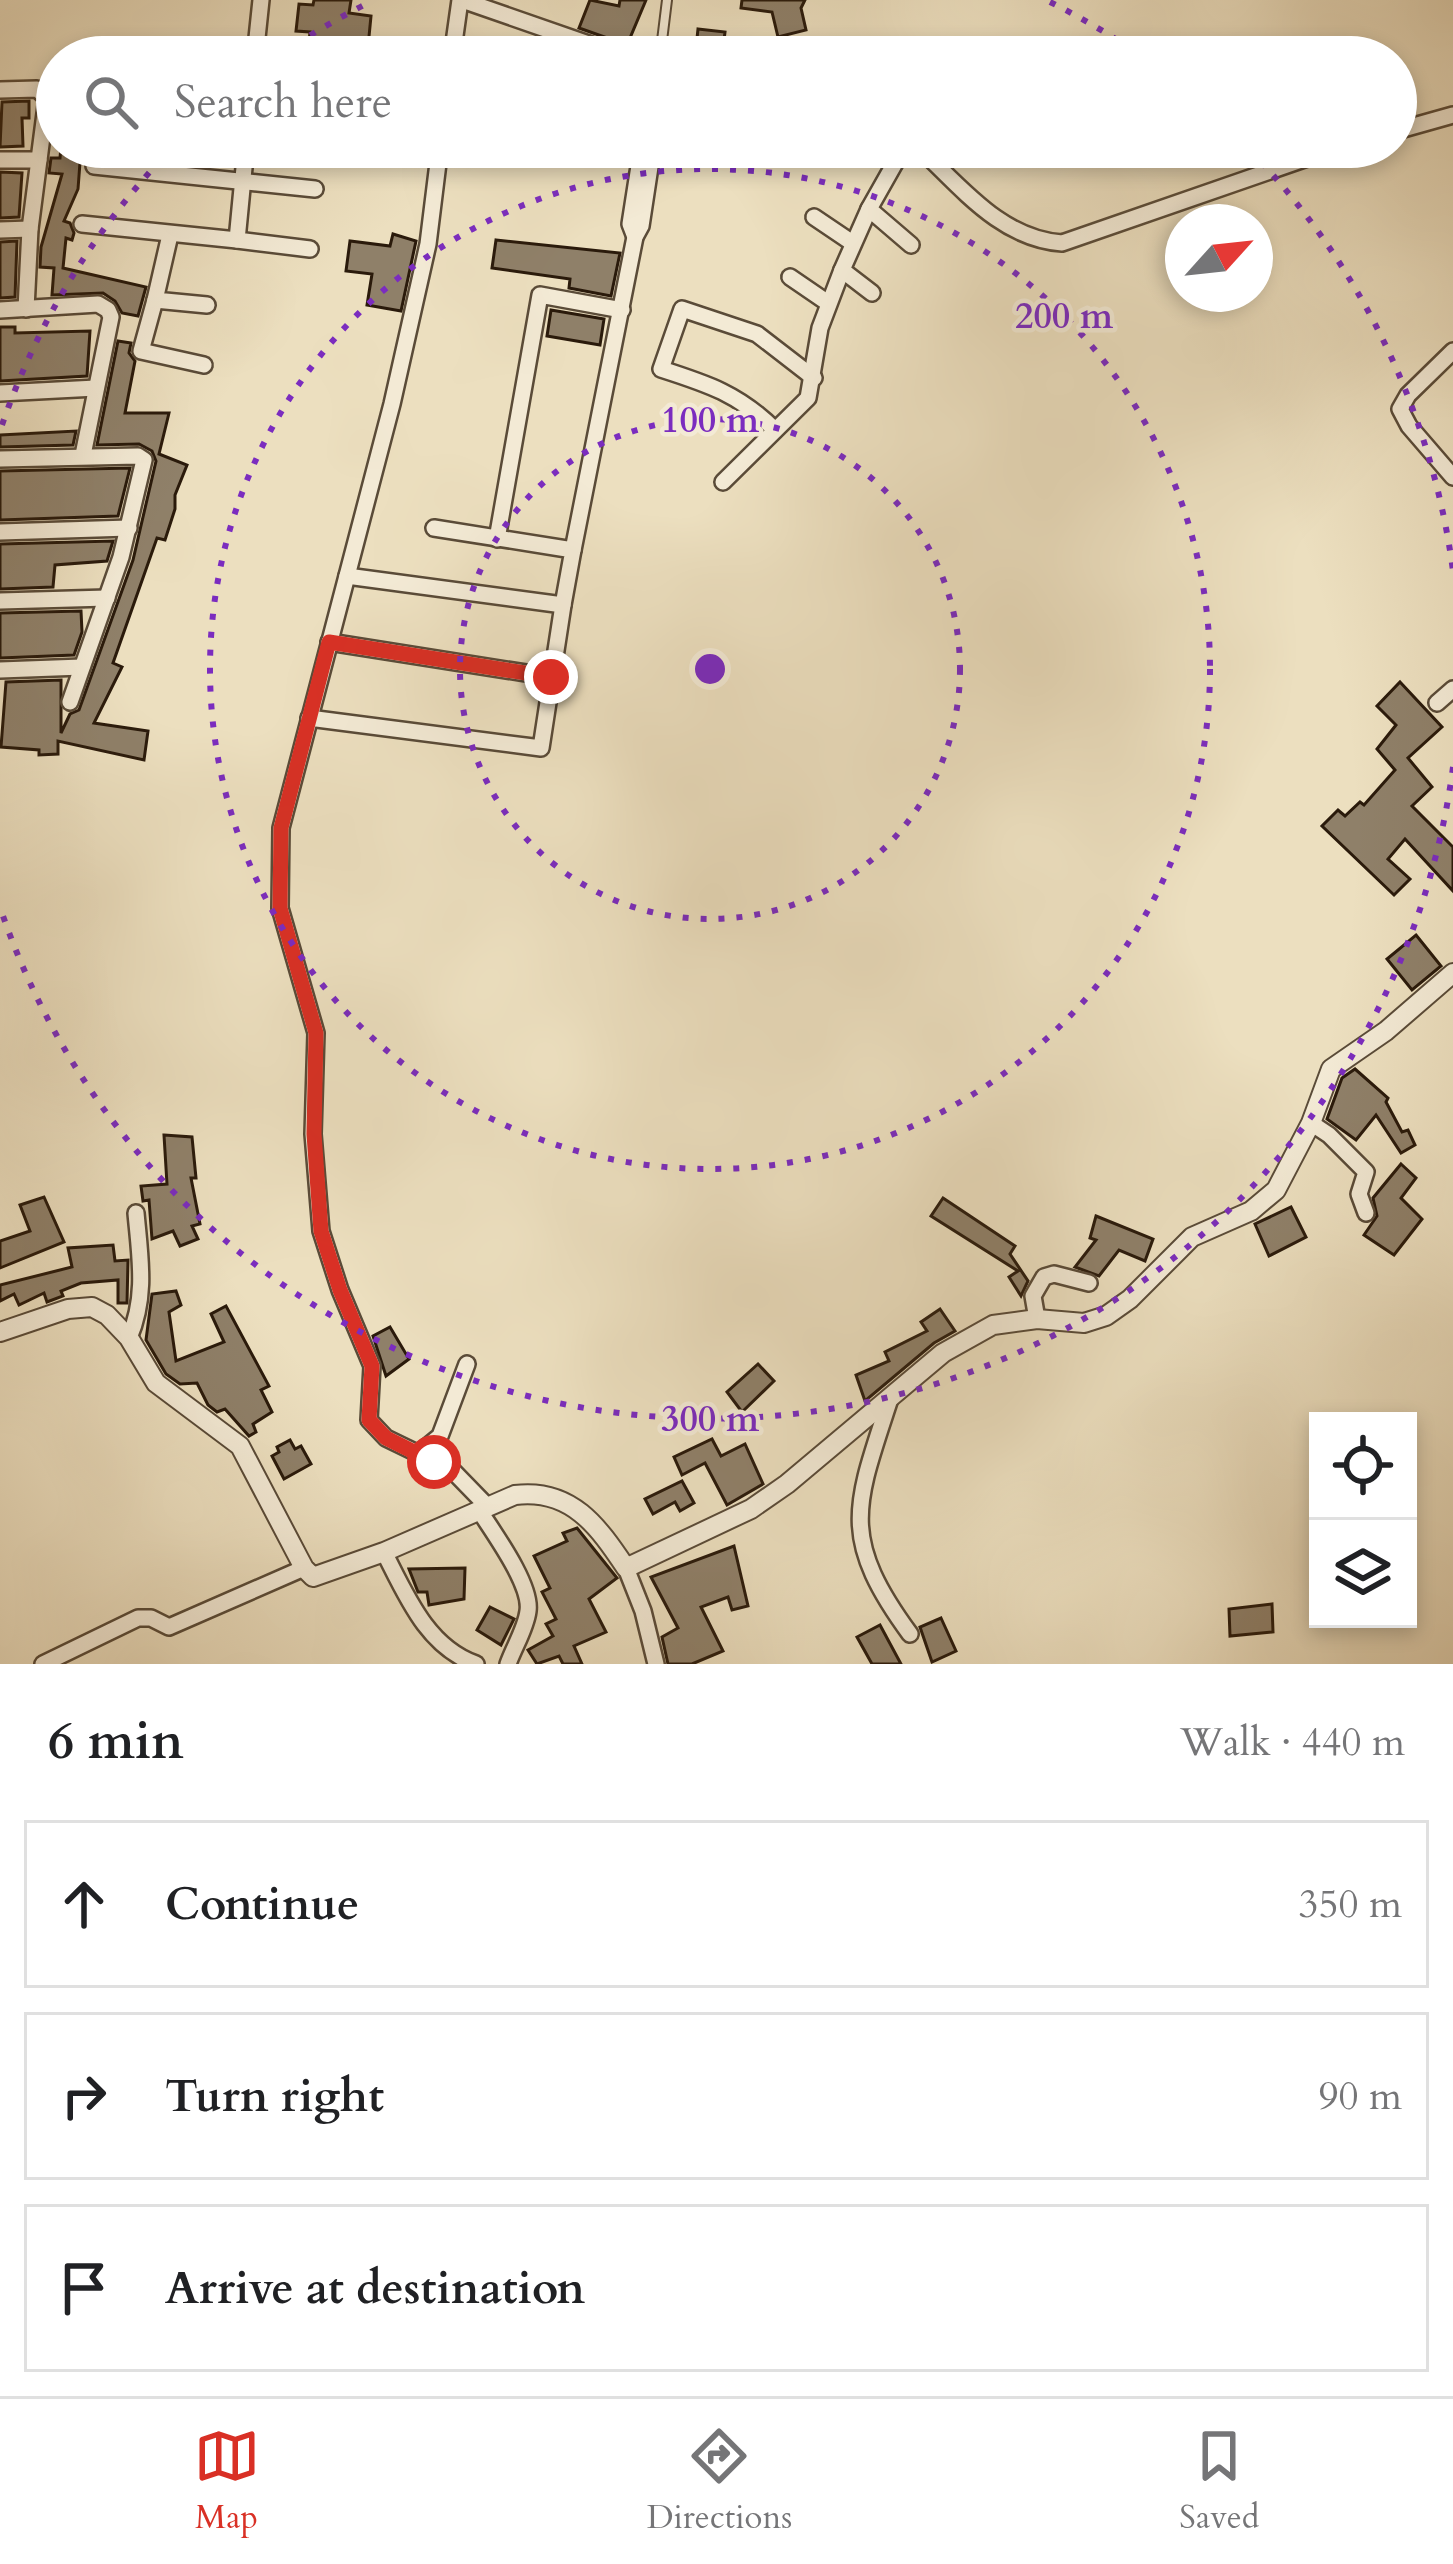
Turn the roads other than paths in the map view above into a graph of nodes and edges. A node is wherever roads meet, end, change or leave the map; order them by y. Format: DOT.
graph roads {
  1 [pos="261,0"];
  2 [pos="667,0"];
  3 [pos="468,1"];
  4 [pos="257,36"];
  5 [pos="458,36"];
  6 [pos="567,36"];
  7 [pos="663,36"];
  8 [pos="36,89"];
  9 [pos="0,90"];
  10 [pos="1453,116"];
  11 [pos="1417,125"];
  12 [pos="0,160"];
  13 [pos="36,160"];
  14 [pos="39,168"];
  15 [pos="112,168"];
  16 [pos="244,168"];
  17 [pos="437,168"];
  18 [pos="639,168"];
  19 [pos="650,168"];
  20 [pos="892,168"];
  21 [pos="940,168"];
  22 [pos="1278,168"];
  23 [pos="242,182"];
  24 [pos="315,189"];
  25 [pos="869,209"];
  26 [pos="814,218"];
  27 [pos="82,224"];
  28 [pos="30,229"];
  29 [pos="0,230"];
  30 [pos="170,235"];
  31 [pos="634,237"];
  32 [pos="237,240"];
  33 [pos="851,242"];
  34 [pos="911,244"];
  35 [pos="310,249"];
  36 [pos="842,270"];
  37 [pos="790,277"];
  38 [pos="872,293"];
  39 [pos="154,300"];
  40 [pos="828,303"];
  41 [pos="207,305"];
  42 [pos="26,309"];
  43 [pos="0,310"];
  44 [pos="622,310"];
  45 [pos="1453,351"];
  46 [pos="204,364"];
  47 [pos="814,378"];
  48 [pos="96,388"];
  49 [pos="0,393"];
  50 [pos="776,430"];
  51 [pos="83,454"];
  52 [pos="0,459"];
  53 [pos="1453,477"];
  54 [pos="724,482"];
  55 [pos="434,528"];
  56 [pos="128,529"];
  57 [pos="0,532"];
  58 [pos="497,538"];
  59 [pos="573,550"];
  60 [pos="347,576"];
  61 [pos="107,598"];
  62 [pos="0,602"];
  63 [pos="563,605"];
  64 [pos="329,642"];
  65 [pos="82,667"];
  66 [pos="0,670"];
  67 [pos="551,677"];
  68 [pos="1453,689"];
  69 [pos="70,702"];
  70 [pos="1437,703"];
  71 [pos="309,718"];
  72 [pos="1453,973"];
  73 [pos="1311,1124"];
  74 [pos="136,1213"];
  75 [pos="1366,1213"];
  76 [pos="1089,1283"];
  77 [pos="1037,1318"];
  78 [pos="0,1332"];
  79 [pos="129,1338"];
  80 [pos="467,1364"];
  81 [pos="891,1396"];
  82 [pos="417,1455"];
  83 [pos="483,1508"];
  84 [pos="384,1552"];
  85 [pos="304,1568"];
  86 [pos="626,1568"];
  87 [pos="910,1634"];
  88 [pos="43,1664"];
  89 [pos="476,1664"];
  90 [pos="508,1664"];
  91 [pos="656,1664"];
  1 -- 4 [label="street"];
  2 -- 7 [label="lane"];
  3 -- 5 [label="street"];
  3 -- 6 [label="street"];
  8 -- 9 [label="street"];
  10 -- 11 [label="street"];
  12 -- 13 [label="street"];
  14 -- 28 [label="street"];
  15 -- 23 [label="street"];
  16 -- 23 [label="street"];
  17 -- 60 [label="street"];
  18 -- 31 [label="street"];
  19 -- 31 [label="street"];
  20 -- 25 [label="street"];
  21 -- 22 [label="street"];
  23 -- 24 [label="street"];
  23 -- 32 [label="street"];
  25 -- 33 [label="street"];
  25 -- 34 [label="street"];
  26 -- 33 [label="street"];
  27 -- 30 [label="street"];
  28 -- 29 [label="street"];
  28 -- 42 [label="street"];
  30 -- 32 [label="street"];
  30 -- 39 [label="street"];
  31 -- 44 [label="street"];
  32 -- 35 [label="street"];
  33 -- 36 [label="street"];
  36 -- 38 [label="street"];
  36 -- 40 [label="street"];
  37 -- 40 [label="street"];
  39 -- 41 [label="street"];
  39 -- 46 [label="street"];
  40 -- 47 [label="street"];
  42 -- 43 [label="street"];
  42 -- 48 [label="street"];
  44 -- 58 [label="street"];
  44 -- 59 [label="street"];
  45 -- 53 [label="street"];
  47 -- 50 [label="street"];
  47 -- 50 [label="street"];
  48 -- 49 [label="street"];
  48 -- 51 [label="street"];
  50 -- 54 [label="street"];
  51 -- 52 [label="street"];
  51 -- 56 [label="street"];
  55 -- 58 [label="street"];
  56 -- 57 [label="street"];
  56 -- 61 [label="street"];
  58 -- 59 [label="street"];
  59 -- 63 [label="street"];
  60 -- 63 [label="street"];
  60 -- 64 [label="street"];
  61 -- 62 [label="street"];
  61 -- 65 [label="street"];
  63 -- 67 [label="street"];
  64 -- 67 [label="street"];
  64 -- 71 [label="street"];
  65 -- 66 [label="street"];
  65 -- 69 [label="street"];
  67 -- 71 [label="street"];
  68 -- 70 [label="street"];
  71 -- 82 [label="street"];
  72 -- 73 [label="street"];
  73 -- 75 [label="street"];
  73 -- 77 [label="street"];
  74 -- 79 [label="street"];
  76 -- 77 [label="street"];
  77 -- 81 [label="street"];
  78 -- 79 [label="street"];
  79 -- 85 [label="street"];
  80 -- 82 [label="street"];
  81 -- 86 [label="street"];
  81 -- 87 [label="street"];
  82 -- 83 [label="street"];
  83 -- 84 [label="street"];
  83 -- 86 [label="street"];
  83 -- 90 [label="street"];
  84 -- 85 [label="street"];
  84 -- 89 [label="street"];
  85 -- 88 [label="street"];
  86 -- 91 [label="street"];
}
